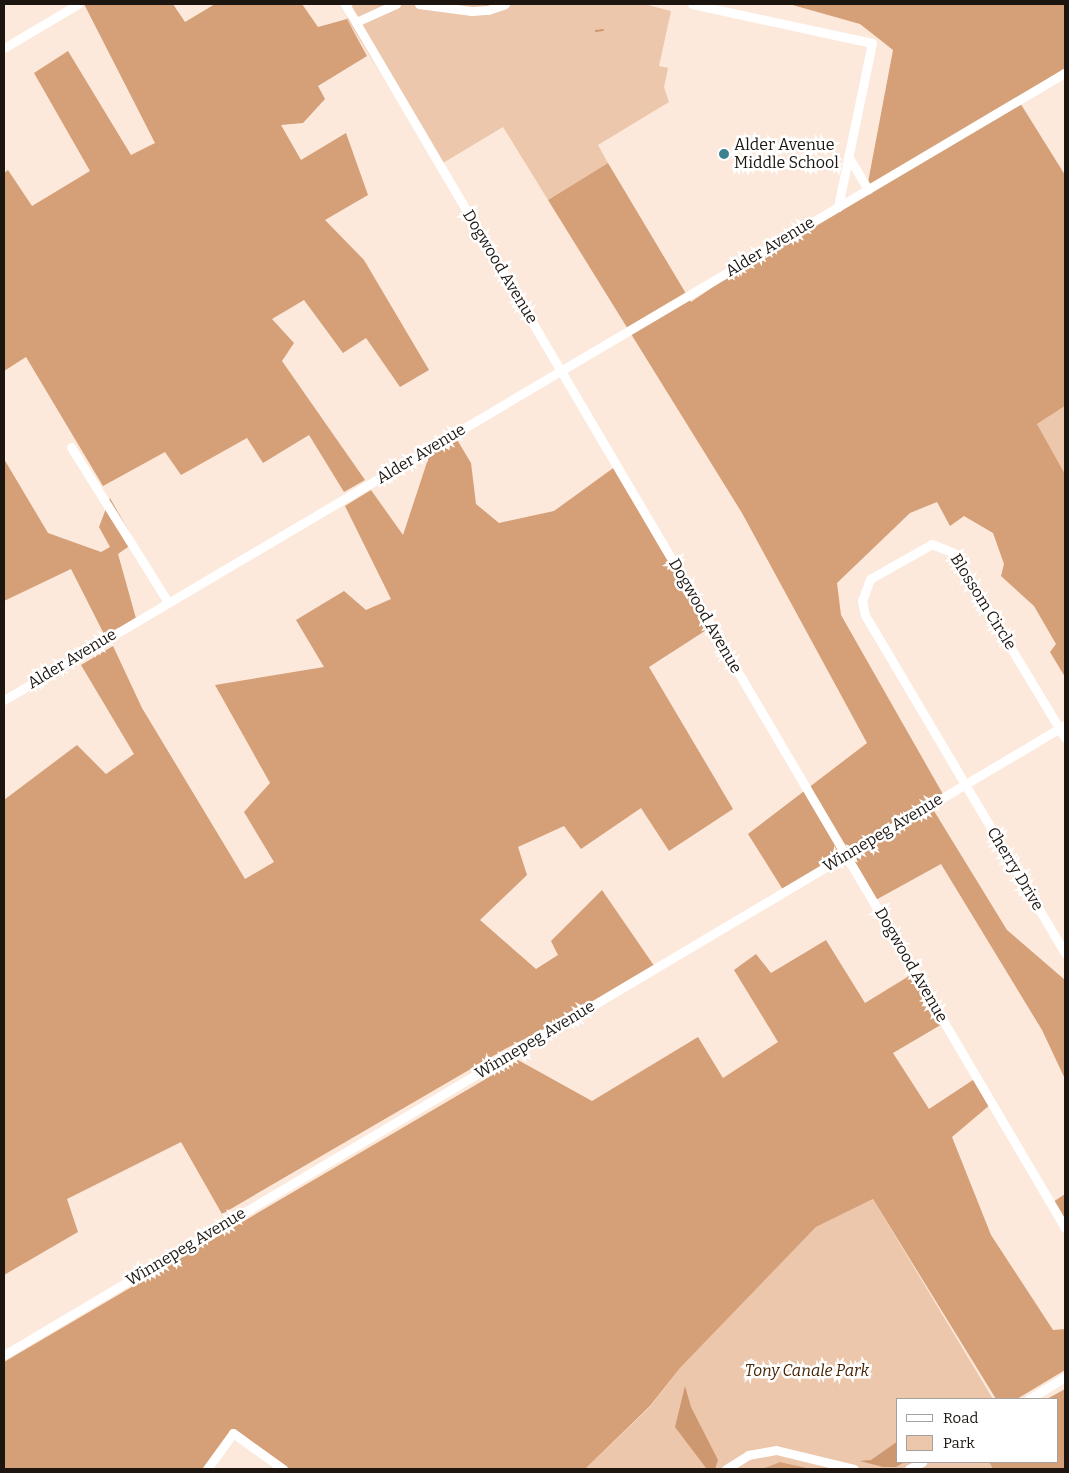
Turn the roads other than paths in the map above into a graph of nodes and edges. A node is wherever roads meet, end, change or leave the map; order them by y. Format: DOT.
graph roads {
  1 [pos="78,4"];
  2 [pos="345,4"];
  3 [pos="396,4"];
  4 [pos="418,4"];
  5 [pos="505,4"];
  6 [pos="692,4"];
  7 [pos="356,22"];
  8 [pos="4,48"];
  9 [pos="1065,73"];
  10 [pos="848,156"];
  11 [pos="868,189"];
  12 [pos="838,207"];
  13 [pos="561,371"];
  14 [pos="71,447"];
  15 [pos="168,602"];
  16 [pos="4,700"];
  17 [pos="1062,727"];
  18 [pos="1065,738"];
  19 [pos="965,784"];
  20 [pos="846,855"];
  21 [pos="1065,953"];
  22 [pos="1065,1228"];
  23 [pos="4,1355"];
  24 [pos="1065,1377"];
  25 [pos="1030,1398"];
  26 [pos="920,1463"];
  27 [pos="207,1469"];
  28 [pos="283,1469"];
  29 [pos="726,1469"];
  30 [pos="854,1469"];
  31 [pos="909,1469"];
  1 -- 8 [label="street"];
  2 -- 7 [label="street, Dogwood Avenue"];
  3 -- 7 [label="street"];
  4 -- 5 [label="street"];
  6 -- 10 [label="street"];
  7 -- 13 [label="street, Dogwood Avenue"];
  9 -- 11 [label="street, Alder Avenue"];
  10 -- 11 [label="street"];
  10 -- 12 [label="street"];
  11 -- 12 [label="street, Alder Avenue"];
  12 -- 13 [label="street, Alder Avenue"];
  13 -- 15 [label="street, Alder Avenue"];
  13 -- 20 [label="street, Dogwood Avenue"];
  14 -- 15 [label="street"];
  15 -- 16 [label="street, Alder Avenue"];
  17 -- 18 [label="street, Blossom Circle"];
  17 -- 19 [label="street, Winnepeg Avenue"];
  17 -- 19 [label="street, Blossom Circle"];
  19 -- 20 [label="street, Winnepeg Avenue"];
  19 -- 21 [label="street, Cherry Drive"];
  20 -- 22 [label="street, Dogwood Avenue"];
  20 -- 23 [label="street, Winnepeg Avenue"];
  24 -- 25 [label="street"];
  26 -- 31 [label="street"];
  27 -- 28 [label="street"];
  29 -- 30 [label="street"];
}
